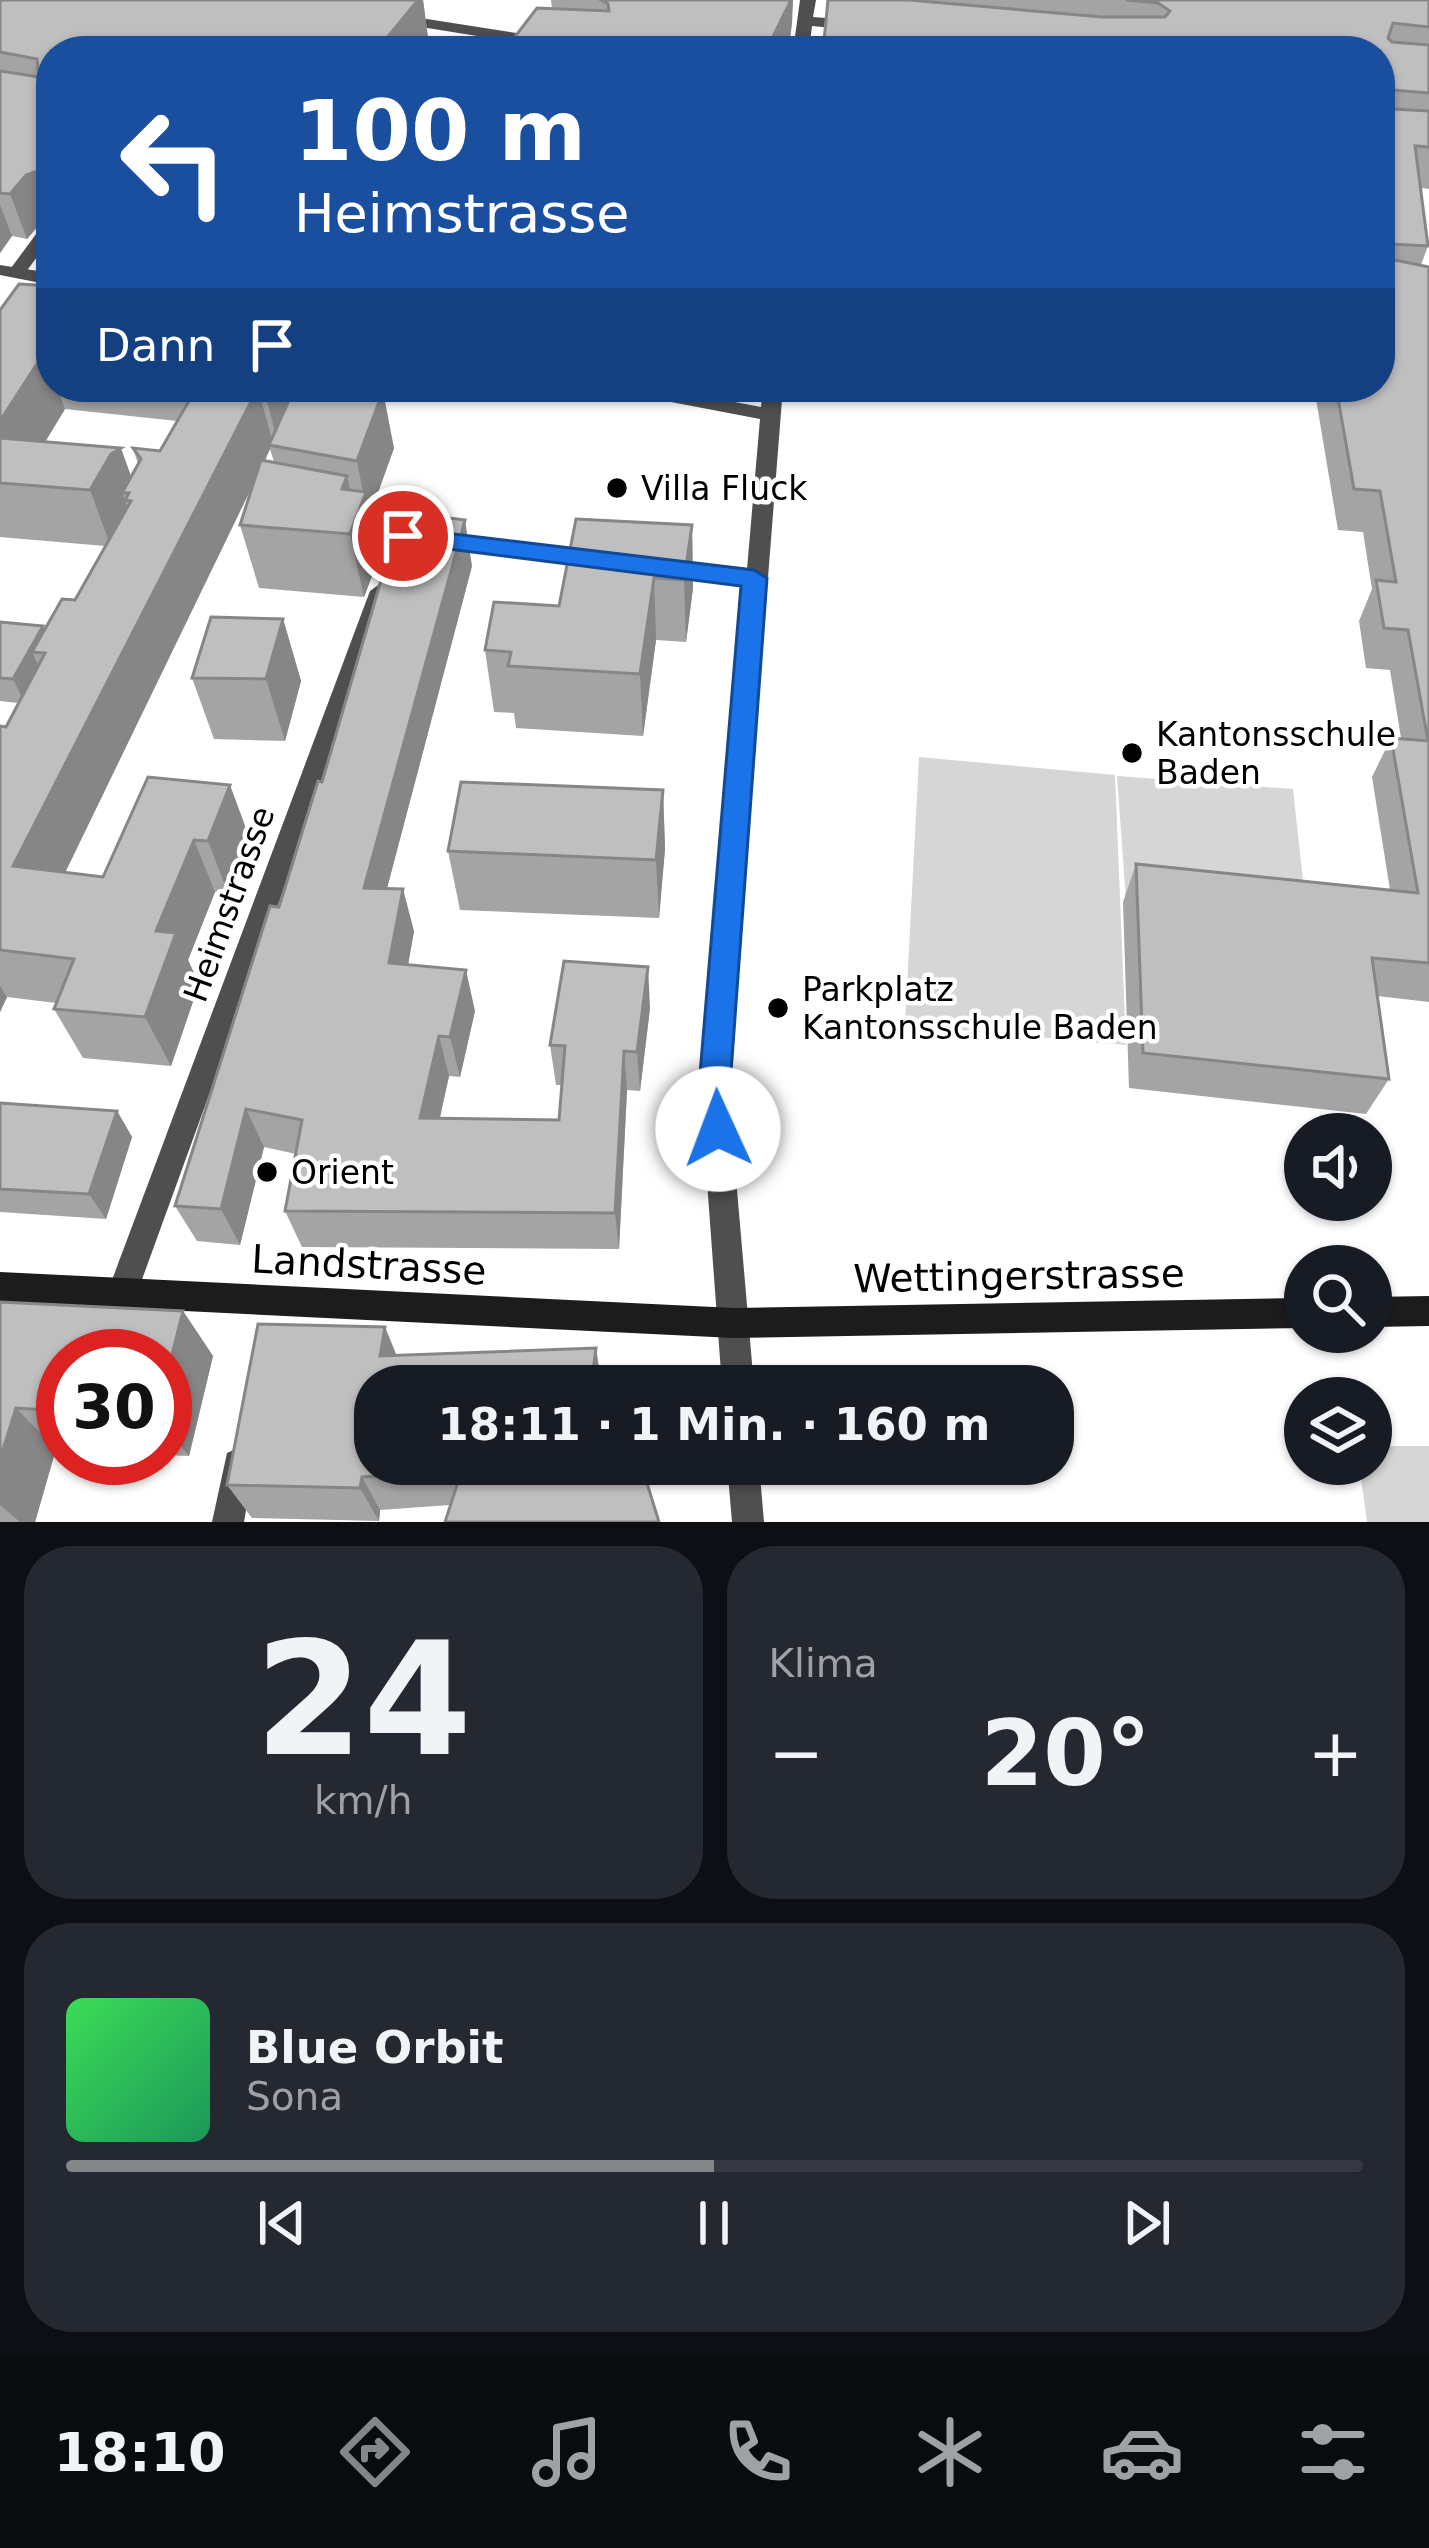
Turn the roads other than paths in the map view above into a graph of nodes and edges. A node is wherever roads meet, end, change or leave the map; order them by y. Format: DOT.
graph roads {
  1 [pos="808,0"];
  2 [pos="368,15"];
  3 [pos="806,20"];
  4 [pos="874,27"];
  5 [pos="504,36"];
  6 [pos="803,36"];
  7 [pos="36,242"];
  8 [pos="8,271"];
  9 [pos="0,295"];
  10 [pos="703,402"];
  11 [pos="772,402"];
  12 [pos="771,415"];
  13 [pos="309,518"];
  14 [pos="403,536"];
  15 [pos="754,578"];
  16 [pos="0,1287"];
  17 [pos="121,1296"];
  18 [pos="1392,1312"];
  19 [pos="1429,1312"];
  20 [pos="1284,1313"];
  21 [pos="734,1323"];
  22 [pos="737,1365"];
  23 [pos="242,1436"];
  24 [pos="745,1485"];
  25 [pos="228,1522"];
  26 [pos="748,1522"];
  1 -- 3 [label="street"];
  2 -- 5 [label="street"];
  3 -- 4 [label="street"];
  3 -- 6 [label="street"];
  7 -- 8 [label="street"];
  8 -- 9 [label="street"];
  10 -- 12 [label="street"];
  11 -- 12 [label="street"];
  12 -- 15 [label="street"];
  13 -- 14 [label="street"];
  14 -- 15 [label="street"];
  14 -- 17 [label="street, Heimstrasse"];
  15 -- 21 [label="street"];
  16 -- 17 [label="main road, Landstrasse"];
  17 -- 21 [label="main road, Landstrasse"];
  18 -- 19 [label="main road"];
  20 -- 21 [label="main road, Wettingerstrasse"];
  21 -- 22 [label="street"];
  23 -- 25 [label="street"];
  24 -- 26 [label="street"];
}
